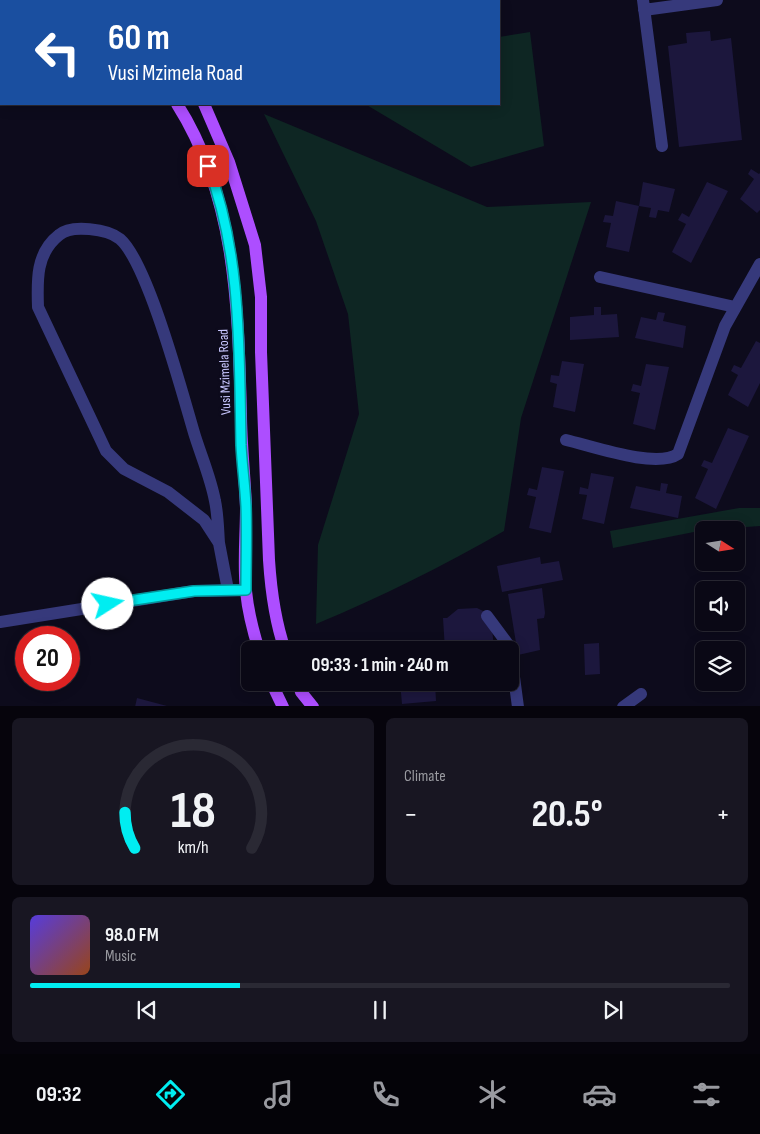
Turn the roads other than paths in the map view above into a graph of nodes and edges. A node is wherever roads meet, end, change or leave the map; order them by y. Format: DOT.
graph roads {
  1 [pos="717,0"];
  2 [pos="643,5"];
  3 [pos="178,105"];
  4 [pos="204,105"];
  5 [pos="662,146"];
  6 [pos="760,264"];
  7 [pos="600,277"];
  8 [pos="735,307"];
  9 [pos="566,440"];
  10 [pos="220,543"];
  11 [pos="228,590"];
  12 [pos="246,590"];
  13 [pos="487,616"];
  14 [pos="0,622"];
  15 [pos="256,641"];
  16 [pos="282,641"];
  17 [pos="276,691"];
  18 [pos="301,691"];
  19 [pos="640,694"];
  20 [pos="284,706"];
  21 [pos="313,706"];
  22 [pos="518,706"];
  23 [pos="623,706"];
  1 -- 2 [label="street"];
  2 -- 5 [label="street"];
  3 -- 12 [label="main road, Vusi Mzimela Road"];
  4 -- 16 [label="main road"];
  6 -- 8 [label="street"];
  7 -- 8 [label="street"];
  8 -- 9 [label="street"];
  10 -- 10 [label="street"];
  10 -- 11 [label="street"];
  11 -- 12 [label="street"];
  11 -- 14 [label="street"];
  12 -- 15 [label="main road, Vusi Mzimela Road"];
  13 -- 22 [label="street"];
  17 -- 20 [label="main road"];
  18 -- 21 [label="main road"];
  19 -- 23 [label="street"];
}
